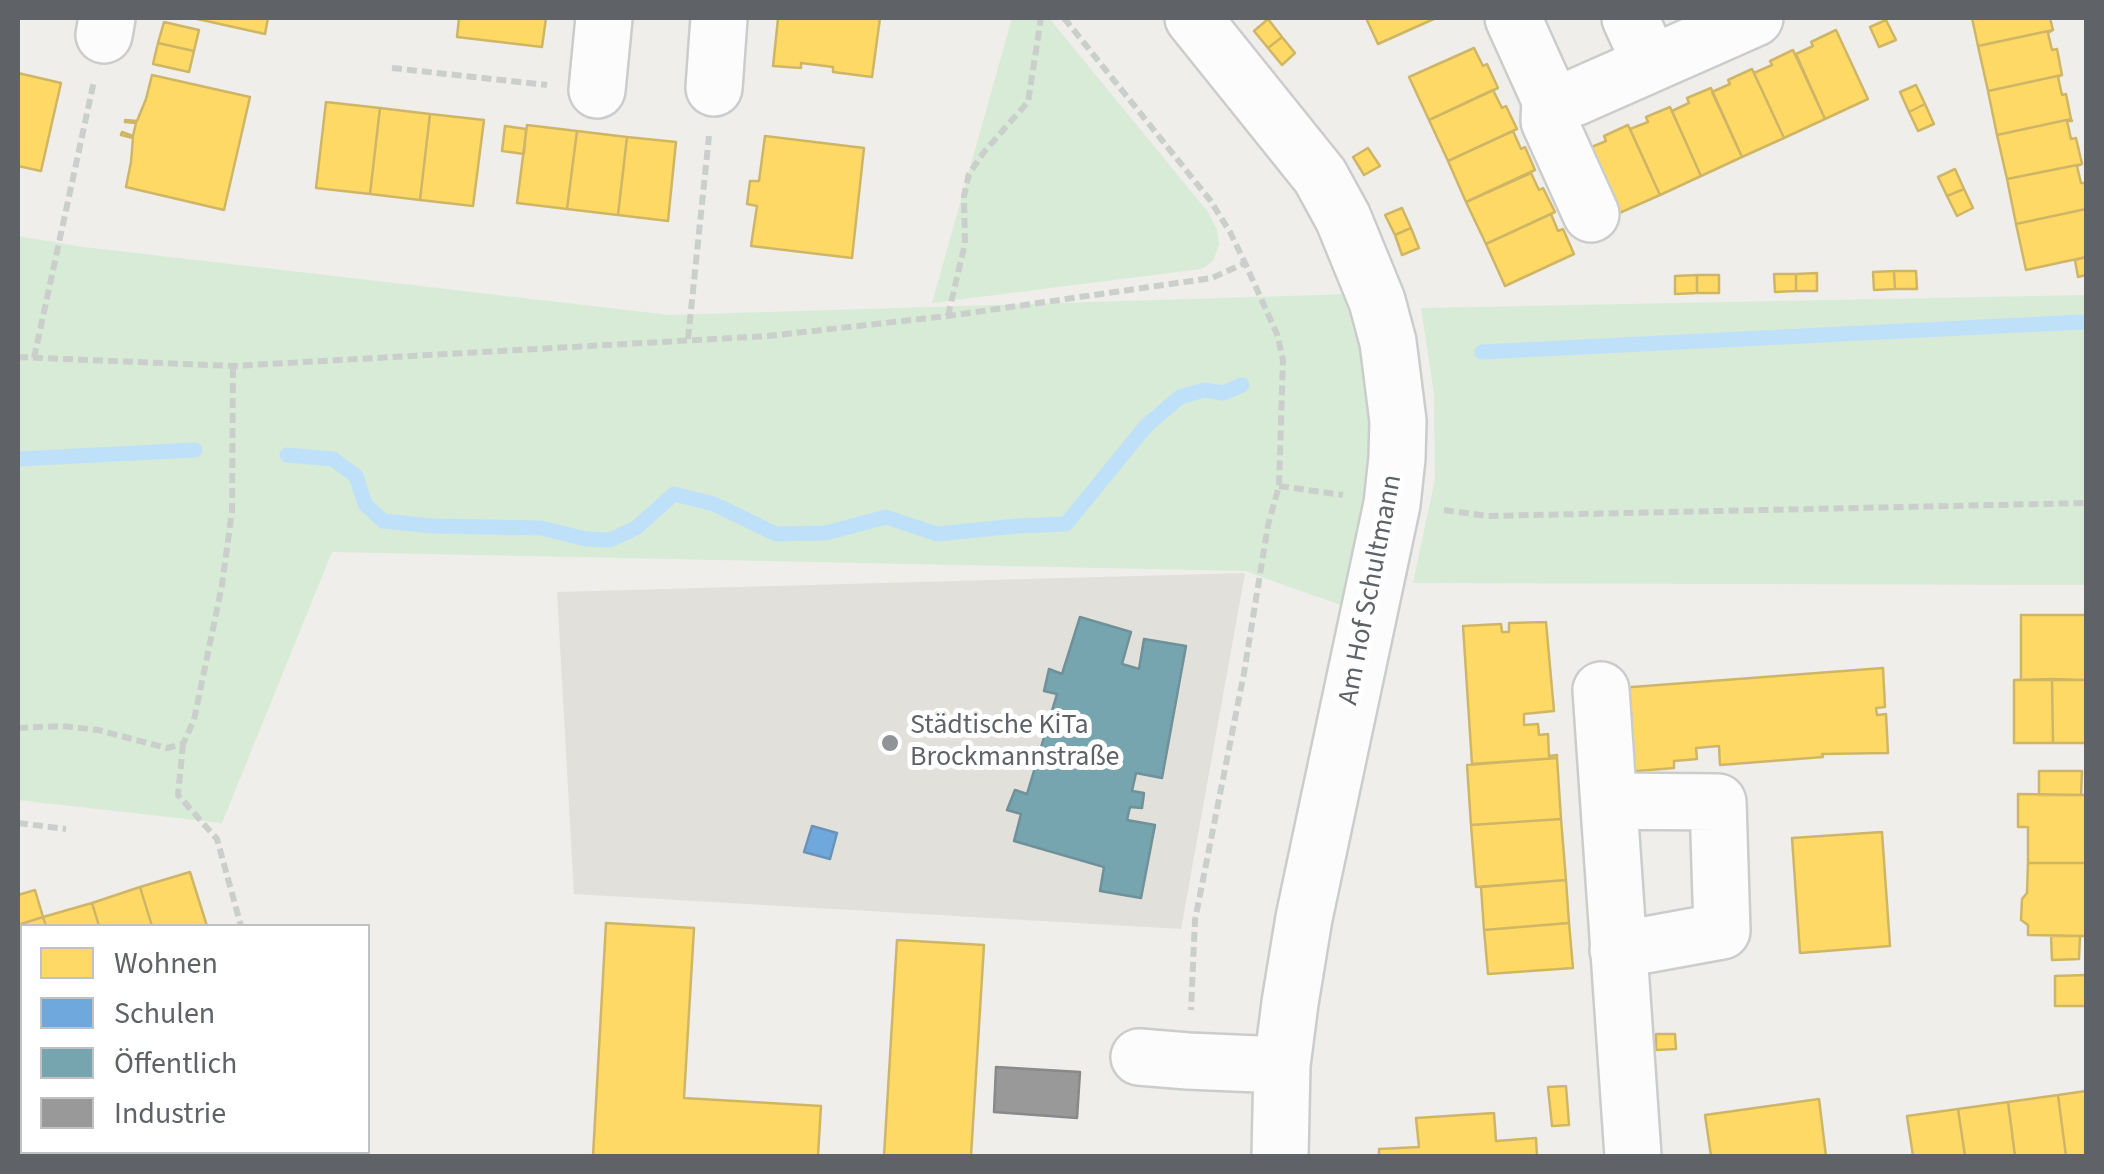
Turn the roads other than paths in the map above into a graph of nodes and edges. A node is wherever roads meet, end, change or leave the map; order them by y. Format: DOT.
graph roads {
  1 [pos="604,18"];
  2 [pos="720,18"];
  3 [pos="1193,18"];
  4 [pos="1513,18"];
  5 [pos="1755,18"];
  6 [pos="1640,41"];
  7 [pos="714,88"];
  8 [pos="597,90"];
  9 [pos="1550,100"];
  10 [pos="1591,214"];
  11 [pos="1601,690"];
  12 [pos="1609,800"];
  13 [pos="1618,950"];
  14 [pos="1164,1059"];
  15 [pos="1282,1065"];
  16 [pos="1280,1156"];
  17 [pos="1633,1156"];
  1 -- 8 [label="street"];
  2 -- 7 [label="street"];
  3 -- 15 [label="street, Am Hof Schultmann"];
  4 -- 9 [label="street"];
  5 -- 6 [label="street"];
  6 -- 9 [label="street"];
  9 -- 10 [label="street"];
  11 -- 12 [label="street"];
  12 -- 13 [label="street"];
  12 -- 13 [label="street"];
  13 -- 17 [label="street"];
  14 -- 15 [label="street"];
  15 -- 16 [label="street, Am Hof Schultmann"];
}
